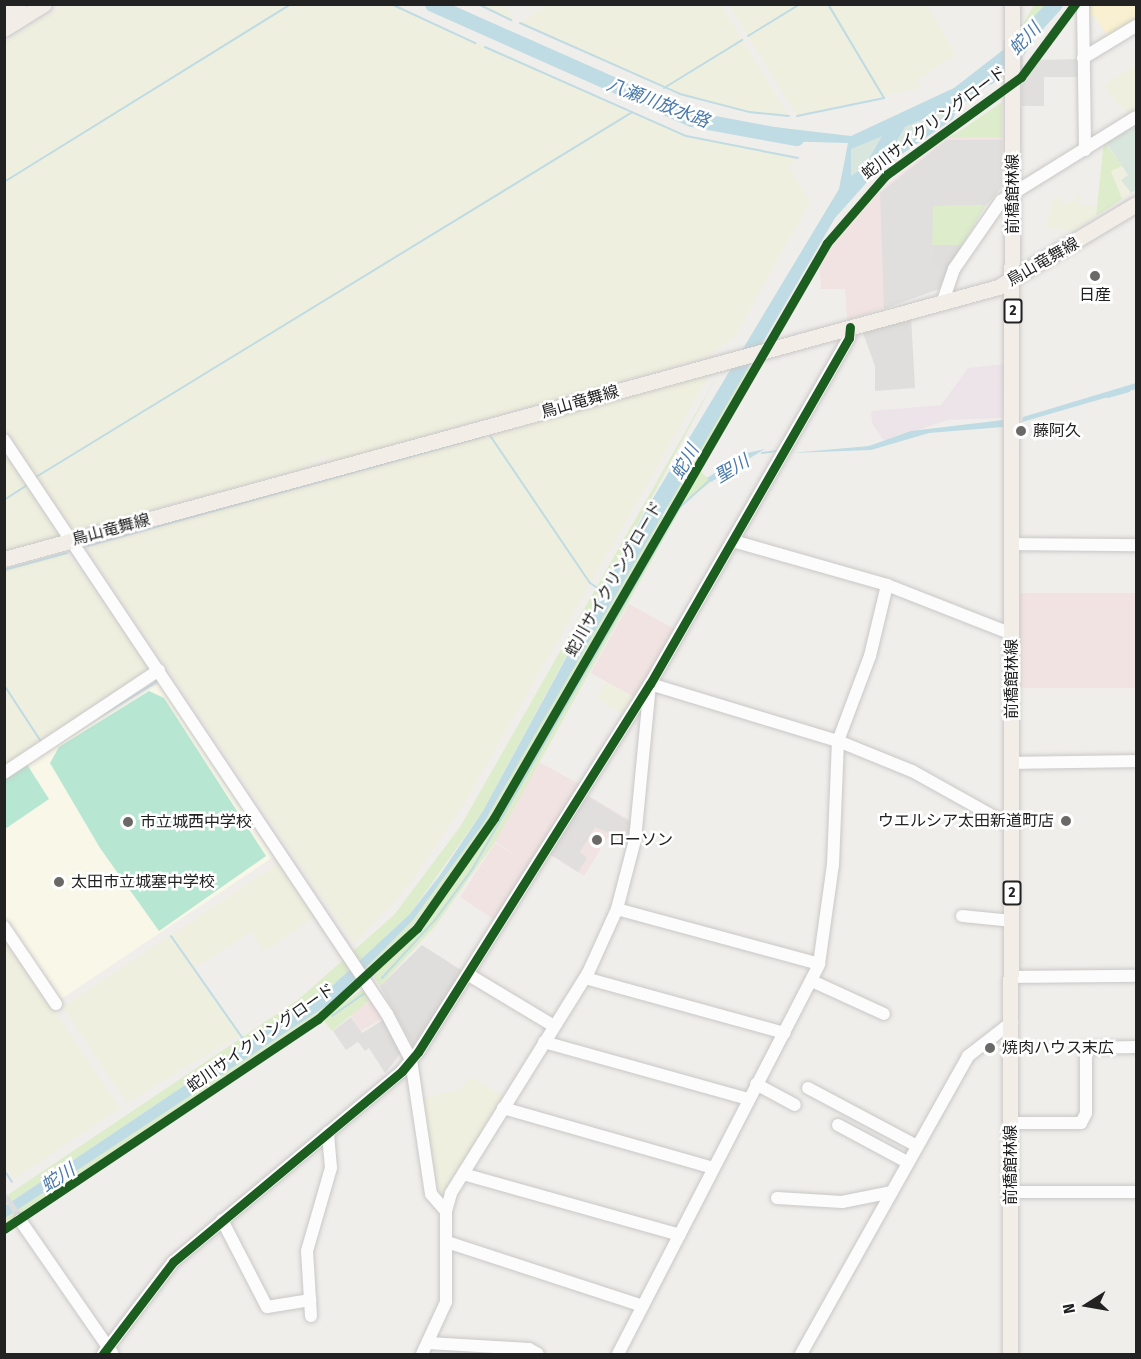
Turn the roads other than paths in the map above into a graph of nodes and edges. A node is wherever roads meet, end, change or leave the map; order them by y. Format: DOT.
graph roads {
  1 [pos="19,4"];
  2 [pos="44,4"];
  3 [pos="1012,4"];
  4 [pos="1083,4"];
  5 [pos="4,14"];
  6 [pos="1137,26"];
  7 [pos="4,29"];
  8 [pos="1083,58"];
  9 [pos="1137,117"];
  10 [pos="1085,150"];
  11 [pos="1012,192"];
  12 [pos="1137,204"];
  13 [pos="1013,281"];
  14 [pos="944,298"];
  15 [pos="850,327"];
  16 [pos="4,440"];
  17 [pos="69,541"];
  18 [pos="733,541"];
  19 [pos="1012,544"];
  20 [pos="1137,545"];
  21 [pos="4,559"];
  22 [pos="887,585"];
  23 [pos="1012,634"];
  24 [pos="159,670"];
  25 [pos="650,684"];
  26 [pos="838,741"];
  27 [pos="1137,761"];
  28 [pos="1011,763"];
  29 [pos="4,773"];
  30 [pos="1011,826"];
  31 [pos="617,909"];
  32 [pos="962,916"];
  33 [pos="1012,921"];
  34 [pos="4,927"];
  35 [pos="819,964"];
  36 [pos="469,975"];
  37 [pos="1011,976"];
  38 [pos="1137,976"];
  39 [pos="585,978"];
  40 [pos="812,981"];
  41 [pos="56,1004"];
  42 [pos="884,1014"];
  43 [pos="1012,1022"];
  44 [pos="554,1026"];
  45 [pos="785,1033"];
  46 [pos="544,1042"];
  47 [pos="1137,1047"];
  48 [pos="411,1060"];
  49 [pos="756,1084"];
  50 [pos="808,1088"];
  51 [pos="748,1099"];
  52 [pos="795,1105"];
  53 [pos="503,1108"];
  54 [pos="1011,1123"];
  55 [pos="838,1125"];
  56 [pos="328,1132"];
  57 [pos="916,1146"];
  58 [pos="907,1162"];
  59 [pos="710,1167"];
  60 [pos="463,1174"];
  61 [pos="892,1192"];
  62 [pos="1011,1192"];
  63 [pos="1137,1192"];
  64 [pos="777,1198"];
  65 [pos="446,1210"];
  66 [pos="20,1220"];
  67 [pos="222,1220"];
  68 [pos="680,1235"];
  69 [pos="447,1242"];
  70 [pos="310,1300"];
  71 [pos="643,1306"];
  72 [pos="311,1316"];
  73 [pos="425,1349"];
  74 [pos="108,1352"];
  75 [pos="538,1354"];
  76 [pos="618,1354"];
  77 [pos="801,1354"];
  78 [pos="1010,1354"];
  1 -- 5 [label="main road"];
  2 -- 7 [label="main road"];
  3 -- 11 [label="main road, 前橋館林線 / 2"];
  4 -- 8 [label="street"];
  6 -- 8 [label="street"];
  8 -- 10 [label="street"];
  9 -- 10 [label="street"];
  10 -- 11 [label="street"];
  11 -- 13 [label="main road, 前橋館林線 / 2"];
  11 -- 14 [label="street"];
  12 -- 13 [label="main road, 鳥山竜舞線"];
  13 -- 14 [label="main road, 鳥山竜舞線"];
  13 -- 19 [label="main road, 前橋館林線 / 2"];
  14 -- 15 [label="main road, 鳥山竜舞線"];
  15 -- 17 [label="main road, 鳥山竜舞線"];
  15 -- 18 [label="street"];
  16 -- 17 [label="street"];
  17 -- 21 [label="main road, 鳥山竜舞線"];
  17 -- 24 [label="street"];
  18 -- 22 [label="street"];
  18 -- 25 [label="street"];
  19 -- 20 [label="street"];
  19 -- 23 [label="main road, 前橋館林線 / 2"];
  22 -- 23 [label="street"];
  22 -- 26 [label="street"];
  23 -- 28 [label="main road, 前橋館林線 / 2"];
  24 -- 29 [label="street"];
  24 -- 48 [label="street"];
  25 -- 26 [label="street"];
  25 -- 31 [label="street"];
  25 -- 36 [label="street"];
  26 -- 30 [label="street"];
  26 -- 35 [label="street"];
  27 -- 28 [label="street"];
  28 -- 30 [label="main road, 前橋館林線 / 2"];
  30 -- 33 [label="main road, 前橋館林線 / 2"];
  31 -- 35 [label="street"];
  31 -- 39 [label="street"];
  32 -- 33 [label="street"];
  33 -- 37 [label="main road, 前橋館林線 / 2"];
  34 -- 41 [label="street"];
  35 -- 40 [label="street"];
  36 -- 44 [label="street"];
  36 -- 48 [label="street"];
  37 -- 38 [label="street"];
  37 -- 43 [label="main road, 前橋館林線 / 2"];
  39 -- 44 [label="street"];
  39 -- 45 [label="street"];
  40 -- 42 [label="street"];
  40 -- 45 [label="street"];
  43 -- 54 [label="main road, 前橋館林線 / 2"];
  43 -- 57 [label="street"];
  44 -- 46 [label="street"];
  45 -- 49 [label="street"];
  46 -- 51 [label="street"];
  46 -- 53 [label="street"];
  47 -- 54 [label="street"];
  48 -- 56 [label="street"];
  48 -- 65 [label="street"];
  49 -- 51 [label="street"];
  49 -- 52 [label="street"];
  50 -- 57 [label="street"];
  51 -- 59 [label="street"];
  53 -- 59 [label="street"];
  53 -- 60 [label="street"];
  54 -- 62 [label="main road, 前橋館林線 / 2"];
  55 -- 58 [label="street"];
  56 -- 67 [label="street"];
  56 -- 70 [label="street"];
  57 -- 58 [label="street"];
  58 -- 61 [label="street"];
  59 -- 68 [label="street"];
  60 -- 65 [label="street"];
  60 -- 68 [label="street"];
  61 -- 64 [label="street"];
  61 -- 77 [label="street"];
  62 -- 63 [label="street"];
  62 -- 78 [label="main road, 前橋館林線 / 2"];
  65 -- 69 [label="street"];
  66 -- 74 [label="street"];
  67 -- 70 [label="street"];
  67 -- 74 [label="street"];
  68 -- 71 [label="street"];
  69 -- 71 [label="street"];
  69 -- 73 [label="street"];
  70 -- 72 [label="street"];
  71 -- 76 [label="street"];
  73 -- 75 [label="street"];
}
